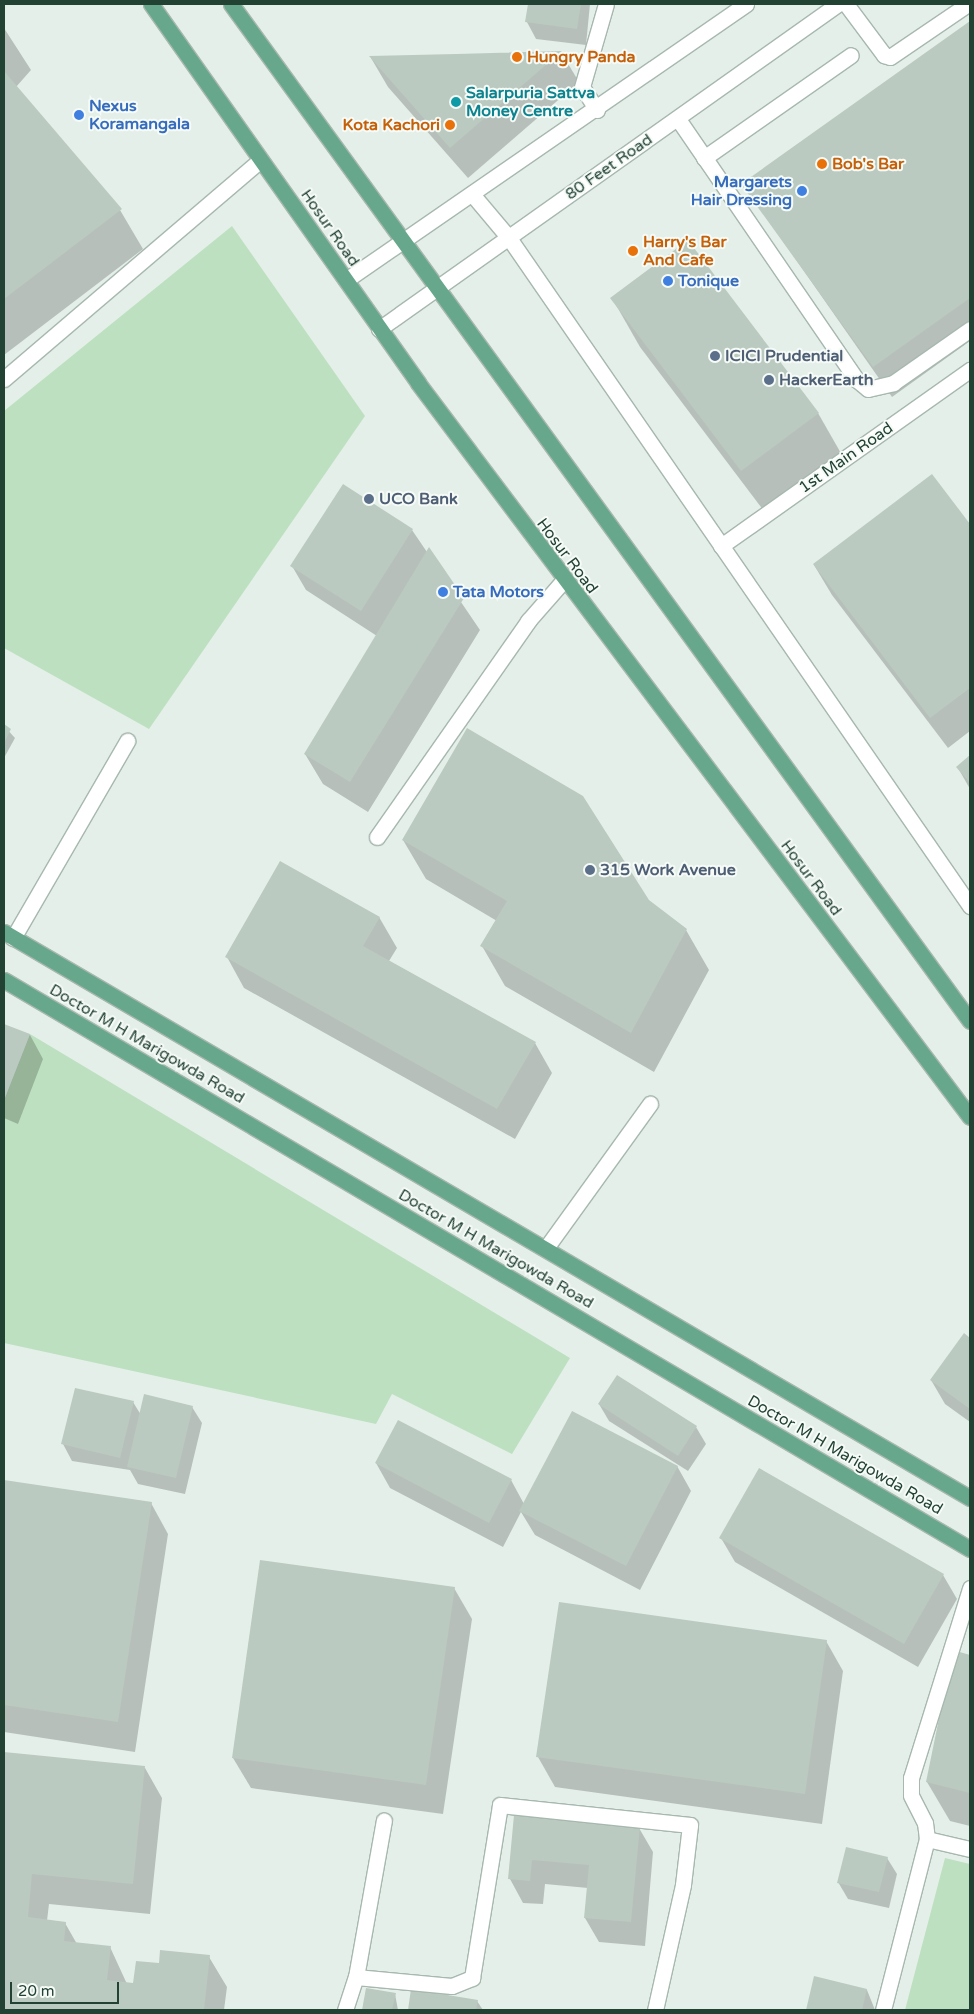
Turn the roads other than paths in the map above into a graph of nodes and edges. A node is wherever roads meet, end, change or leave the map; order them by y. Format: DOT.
graph roads {
  1 [pos="151,4"];
  2 [pos="231,4"];
  3 [pos="606,4"];
  4 [pos="746,4"];
  5 [pos="838,4"];
  6 [pos="846,4"];
  7 [pos="968,4"];
  8 [pos="851,55"];
  9 [pos="597,110"];
  10 [pos="678,119"];
  11 [pos="704,158"];
  12 [pos="260,160"];
  13 [pos="472,194"];
  14 [pos="508,238"];
  15 [pos="404,240"];
  16 [pos="346,280"];
  17 [pos="438,289"];
  18 [pos="379,329"];
  19 [pos="970,329"];
  20 [pos="970,370"];
  21 [pos="4,379"];
  22 [pos="721,546"];
  23 [pos="563,581"];
  24 [pos="127,740"];
  25 [pos="377,837"];
  26 [pos="970,906"];
  27 [pos="9,935"];
  28 [pos="4,980"];
  29 [pos="970,1022"];
  30 [pos="650,1104"];
  31 [pos="970,1117"];
  32 [pos="546,1248"];
  33 [pos="970,1498"];
  34 [pos="970,1549"];
  35 [pos="970,1588"];
  36 [pos="384,1820"];
  37 [pos="928,1840"];
  38 [pos="970,1849"];
  39 [pos="356,1978"];
  40 [pos="346,2010"];
  41 [pos="655,2010"];
  42 [pos="883,2010"];
  1 -- 12 [label="main road, Hosur Road"];
  2 -- 15 [label="main road"];
  3 -- 9 [label="street"];
  4 -- 9 [label="street"];
  5 -- 10 [label="street, 80 Feet Road"];
  6 -- 7 [label="street"];
  8 -- 11 [label="street"];
  9 -- 13 [label="street"];
  10 -- 11 [label="street"];
  10 -- 14 [label="street, 80 Feet Road"];
  11 -- 19 [label="street"];
  12 -- 16 [label="main road, Hosur Road"];
  12 -- 21 [label="street"];
  13 -- 14 [label="street"];
  13 -- 15 [label="street"];
  14 -- 17 [label="street, 80 Feet Road"];
  14 -- 22 [label="street"];
  15 -- 16 [label="street"];
  15 -- 17 [label="main road"];
  16 -- 18 [label="main road, Hosur Road"];
  17 -- 18 [label="street, 80 Feet Road"];
  17 -- 29 [label="main road"];
  18 -- 23 [label="main road, Hosur Road"];
  20 -- 22 [label="street, 1st Main Road"];
  22 -- 26 [label="street"];
  23 -- 25 [label="street"];
  23 -- 31 [label="main road, Hosur Road"];
  24 -- 27 [label="street"];
  27 -- 32 [label="main road, Doctor M H Marigowda Road"];
  28 -- 34 [label="main road, Doctor M H Marigowda Road"];
  30 -- 32 [label="street"];
  32 -- 33 [label="main road, Doctor M H Marigowda Road"];
  35 -- 37 [label="street"];
  36 -- 39 [label="street"];
  37 -- 38 [label="street"];
  37 -- 42 [label="street"];
  39 -- 40 [label="street"];
  39 -- 41 [label="street"];
}
